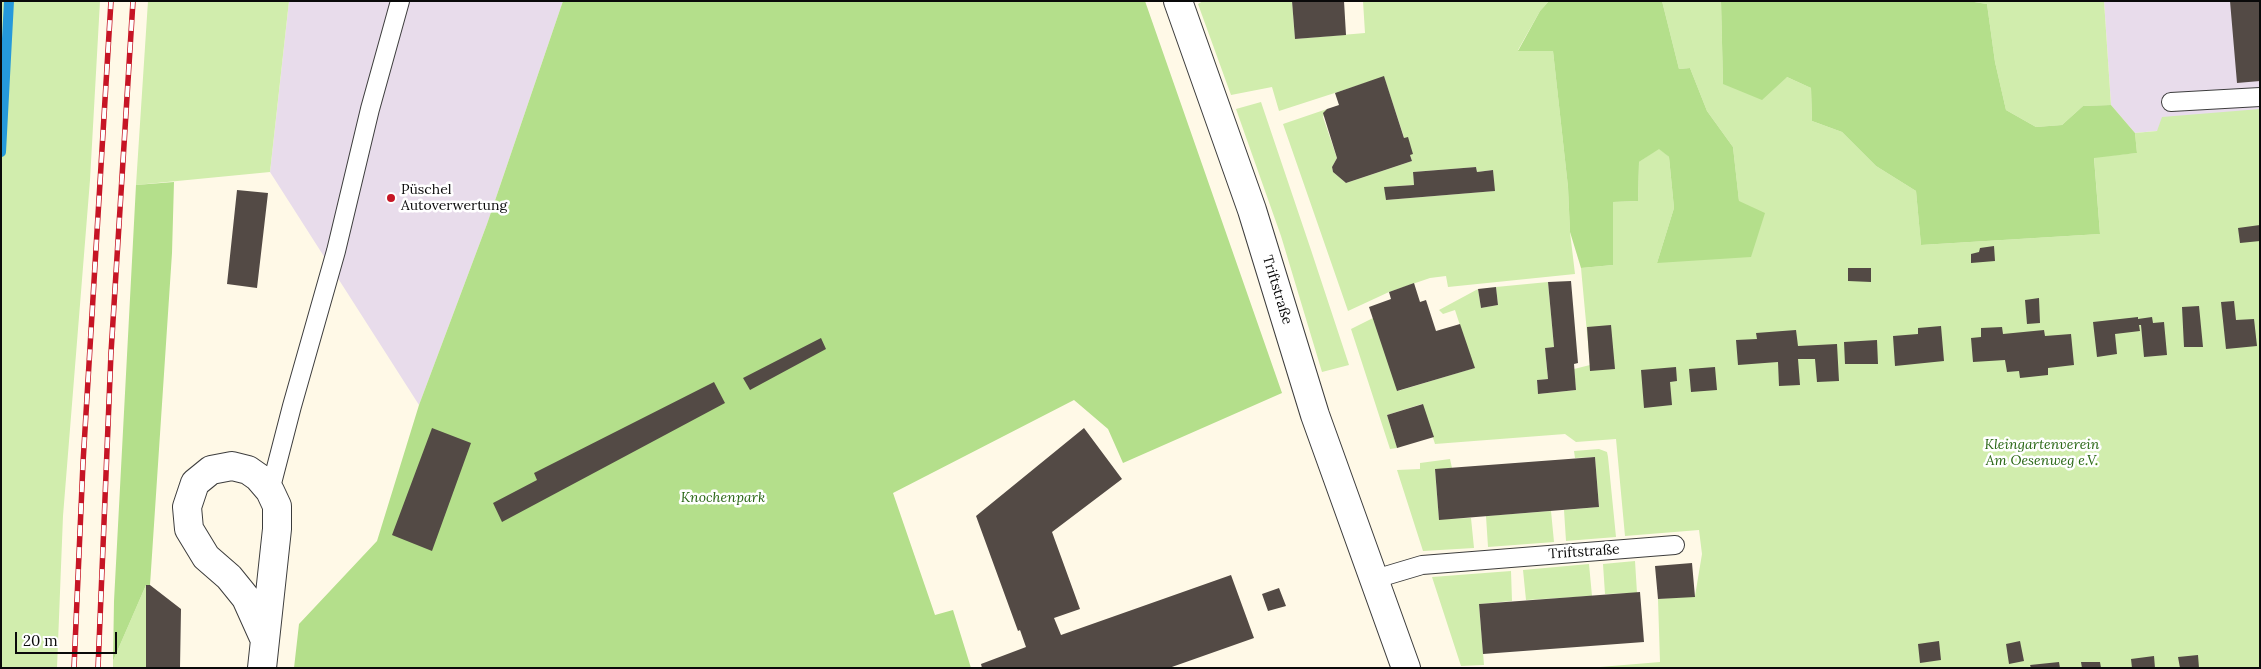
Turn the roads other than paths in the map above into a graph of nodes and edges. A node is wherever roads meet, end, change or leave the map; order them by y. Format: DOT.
graph roads {
  1 [pos="400,1"];
  2 [pos="1178,1"];
  3 [pos="2260,97"];
  4 [pos="2170,102"];
  5 [pos="270,491"];
  6 [pos="1676,545"];
  7 [pos="1375,579"];
  8 [pos="264,638"];
  9 [pos="262,668"];
  10 [pos="1406,668"];
  1 -- 5 [label="lane"];
  2 -- 7 [label="street, Triftstraße"];
  3 -- 4 [label="lane"];
  5 -- 8 [label="street"];
  5 -- 8 [label="street"];
  6 -- 7 [label="lane, Triftstraße"];
  7 -- 10 [label="street, Triftstraße"];
  8 -- 9 [label="street"];
}
